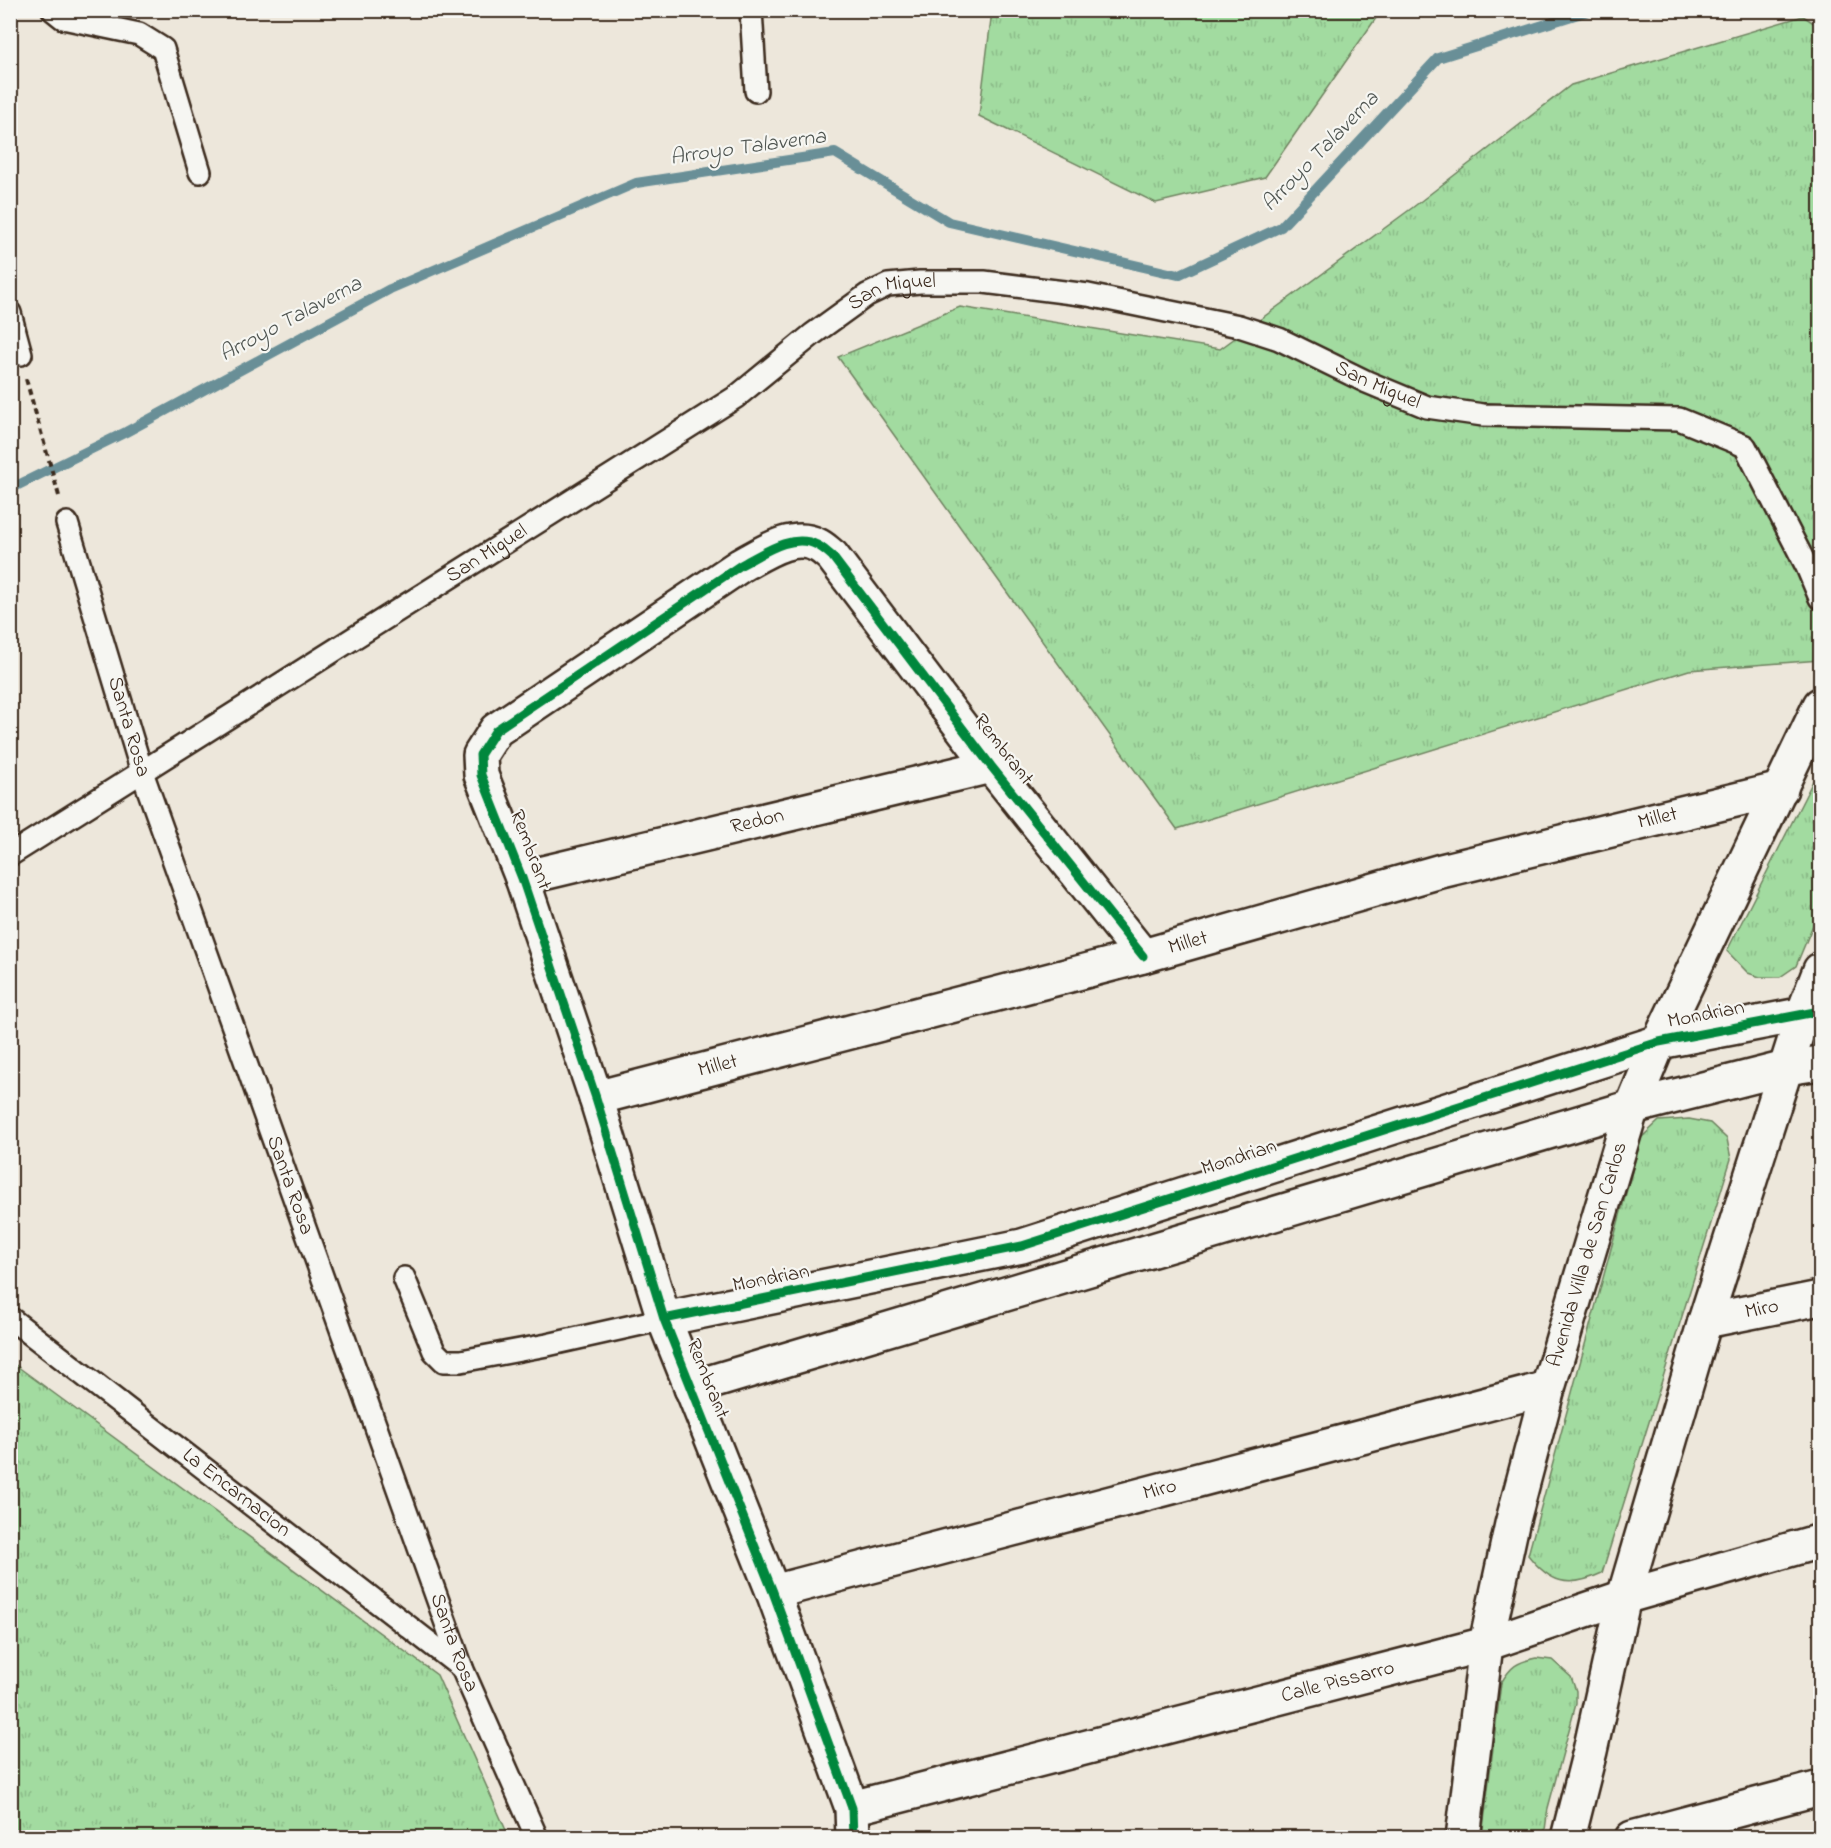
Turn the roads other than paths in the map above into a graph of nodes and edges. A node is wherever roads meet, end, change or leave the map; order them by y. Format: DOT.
graph roads {
  1 [pos="53,10"];
  2 [pos="751,10"];
  3 [pos="756,91"];
  4 [pos="200,172"];
  5 [pos="10,313"];
  6 [pos="21,354"];
  7 [pos="67,523"];
  8 [pos="1821,597"];
  9 [pos="1821,705"];
  10 [pos="992,766"];
  11 [pos="142,772"];
  12 [pos="1781,789"];
  13 [pos="10,855"];
  14 [pos="522,878"];
  15 [pos="1143,956"];
  16 [pos="1821,970"];
  17 [pos="1812,1013"];
  18 [pos="1659,1042"];
  19 [pos="1821,1063"];
  20 [pos="1786,1068"];
  21 [pos="596,1098"];
  22 [pos="1632,1107"];
  23 [pos="404,1278"];
  24 [pos="1821,1298"];
  25 [pos="10,1318"];
  26 [pos="664,1318"];
  27 [pos="1705,1321"];
  28 [pos="691,1388"];
  29 [pos="1548,1388"];
  30 [pos="1821,1541"];
  31 [pos="773,1592"];
  32 [pos="1624,1597"];
  33 [pos="1486,1644"];
  34 [pos="462,1668"];
  35 [pos="1821,1788"];
  36 [pos="852,1823"];
  37 [pos="537,1838"];
  38 [pos="1462,1838"];
  39 [pos="1568,1838"];
  40 [pos="1632,1838"];
  1 -- 4 [label="lane"];
  2 -- 3 [label="lane"];
  5 -- 6 [label="lane"];
  7 -- 11 [label="lane, Santa Rosa"];
  8 -- 11 [label="lane, San Miguel"];
  9 -- 12 [label="street, Avenida Villa de San Carlos"];
  10 -- 14 [label="street, Redon"];
  10 -- 14 [label="street, Rembrant"];
  10 -- 15 [label="street, Rembrant"];
  11 -- 13 [label="lane, San Miguel"];
  11 -- 34 [label="lane, Santa Rosa"];
  12 -- 15 [label="street, Millet"];
  12 -- 18 [label="street, Avenida Villa de San Carlos"];
  14 -- 21 [label="street, Rembrant"];
  15 -- 21 [label="street, Millet"];
  16 -- 17 [label="street"];
  17 -- 18 [label="street, Mondrian"];
  17 -- 20 [label="street"];
  18 -- 22 [label="street, Avenida Villa de San Carlos"];
  18 -- 26 [label="street, Mondrian"];
  19 -- 20 [label="street"];
  20 -- 22 [label="street"];
  20 -- 27 [label="street"];
  21 -- 26 [label="street, Rembrant"];
  22 -- 28 [label="street"];
  22 -- 29 [label="street, Avenida Villa de San Carlos"];
  23 -- 26 [label="lane"];
  24 -- 27 [label="street, Miro"];
  25 -- 34 [label="lane, La Encarnacion"];
  26 -- 28 [label="street, Rembrant"];
  27 -- 32 [label="street"];
  28 -- 31 [label="street, Rembrant"];
  29 -- 31 [label="street, Miro"];
  29 -- 33 [label="street, Avenida Villa de San Carlos"];
  30 -- 32 [label="street, Calle Pissarro"];
  31 -- 36 [label="street, Rembrant"];
  32 -- 33 [label="street, Calle Pissarro"];
  32 -- 39 [label="street"];
  33 -- 36 [label="street, Calle Pissarro"];
  33 -- 38 [label="street, Avenida Villa de San Carlos"];
  34 -- 37 [label="lane, Santa Rosa"];
  35 -- 40 [label="street"];
}
